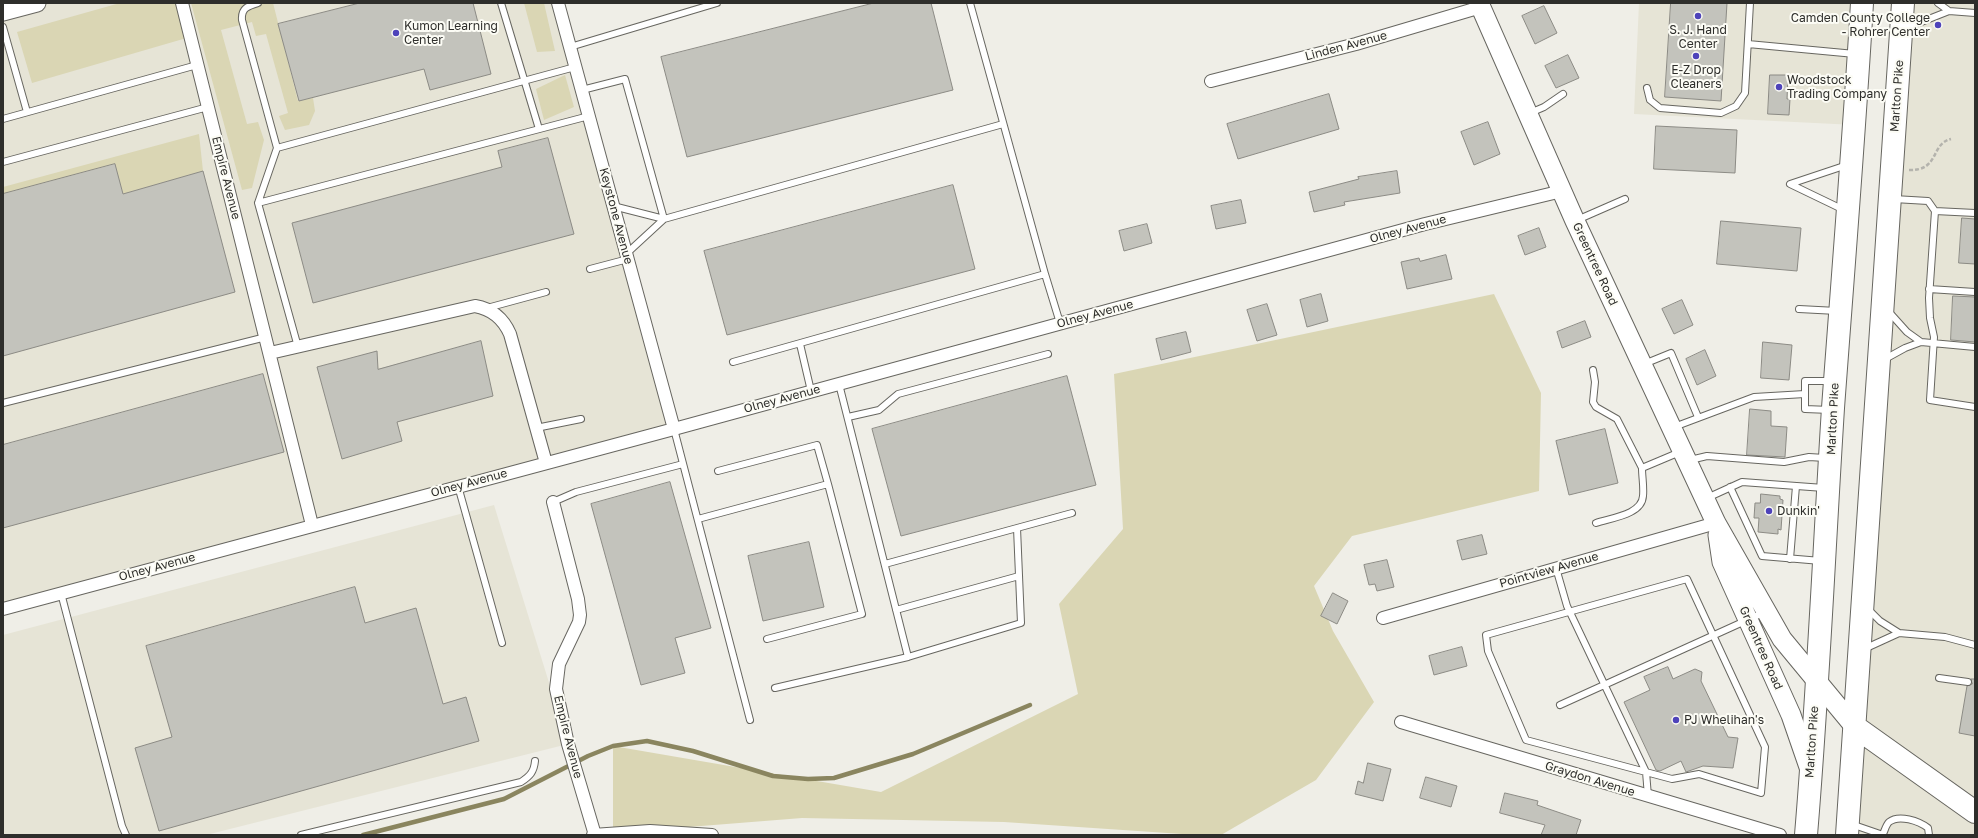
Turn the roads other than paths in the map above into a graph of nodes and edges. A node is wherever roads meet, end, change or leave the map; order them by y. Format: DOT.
graph roads {
  1 [pos="37,3"];
  2 [pos="182,3"];
  3 [pos="258,3"];
  4 [pos="501,3"];
  5 [pos="558,3"];
  6 [pos="717,3"];
  7 [pos="970,3"];
  8 [pos="1750,3"];
  9 [pos="1862,3"];
  10 [pos="1903,3"];
  11 [pos="1938,3"];
  12 [pos="1480,5"];
  13 [pos="1949,11"];
  14 [pos="3,12"];
  15 [pos="1975,13"];
  16 [pos="3,27"];
  17 [pos="1901,30"];
  18 [pos="1748,44"];
  19 [pos="570,47"];
  20 [pos="1859,55"];
  21 [pos="197,65"];
  22 [pos="575,66"];
  23 [pos="525,80"];
  24 [pos="1211,81"];
  25 [pos="1647,88"];
  26 [pos="582,90"];
  27 [pos="1563,94"];
  28 [pos="208,107"];
  29 [pos="27,112"];
  30 [pos="1528,114"];
  31 [pos="588,116"];
  32 [pos="3,119"];
  33 [pos="1003,124"];
  34 [pos="539,129"];
  35 [pos="277,148"];
  36 [pos="3,162"];
  37 [pos="1852,163"];
  38 [pos="1562,191"];
  39 [pos="1626,199"];
  40 [pos="1891,199"];
  41 [pos="258,203"];
  42 [pos="613,206"];
  43 [pos="1935,211"];
  44 [pos="1849,212"];
  45 [pos="1975,213"];
  46 [pos="664,219"];
  47 [pos="1575,221"];
  48 [pos="627,257"];
  49 [pos="590,269"];
  50 [pos="1046,274"];
  51 [pos="1929,289"];
  52 [pos="546,292"];
  53 [pos="1975,292"];
  54 [pos="1883,303"];
  55 [pos="487,308"];
  56 [pos="1799,309"];
  57 [pos="1841,311"];
  58 [pos="1060,323"];
  59 [pos="266,337"];
  60 [pos="1921,342"];
  61 [pos="800,344"];
  62 [pos="1934,344"];
  63 [pos="298,347"];
  64 [pos="1975,347"];
  65 [pos="270,353"];
  66 [pos="1048,354"];
  67 [pos="733,362"];
  68 [pos="1879,363"];
  69 [pos="1642,365"];
  70 [pos="1593,370"];
  71 [pos="1836,381"];
  72 [pos="839,384"];
  73 [pos="811,392"];
  74 [pos="1805,394"];
  75 [pos="3,403"];
  76 [pos="1975,407"];
  77 [pos="1833,410"];
  78 [pos="848,417"];
  79 [pos="1698,417"];
  80 [pos="581,419"];
  81 [pos="536,428"];
  82 [pos="1671,428"];
  83 [pos="674,429"];
  84 [pos="1684,456"];
  85 [pos="1831,458"];
  86 [pos="546,463"];
  87 [pos="683,464"];
  88 [pos="1642,468"];
  89 [pos="718,471"];
  90 [pos="828,484"];
  91 [pos="458,486"];
  92 [pos="1796,486"];
  93 [pos="1730,487"];
  94 [pos="1830,488"];
  95 [pos="1704,499"];
  96 [pos="552,502"];
  97 [pos="1072,513"];
  98 [pos="698,519"];
  99 [pos="1596,522"];
  100 [pos="1716,523"];
  101 [pos="312,525"];
  102 [pos="1017,528"];
  103 [pos="1790,558"];
  104 [pos="1824,562"];
  105 [pos="885,564"];
  106 [pos="1556,568"];
  107 [pos="1019,576"];
  108 [pos="61,593"];
  109 [pos="1863,602"];
  110 [pos="3,609"];
  111 [pos="896,610"];
  112 [pos="1766,611"];
  113 [pos="1569,612"];
  114 [pos="1383,618"];
  115 [pos="1747,619"];
  116 [pos="1899,634"];
  117 [pos="1713,635"];
  118 [pos="767,639"];
  119 [pos="502,643"];
  120 [pos="1975,645"];
  121 [pos="1859,652"];
  122 [pos="908,656"];
  123 [pos="1939,678"];
  124 [pos="1816,681"];
  125 [pos="1968,682"];
  126 [pos="1604,685"];
  127 [pos="775,688"];
  128 [pos="1560,705"];
  129 [pos="750,720"];
  130 [pos="1401,722"];
  131 [pos="1854,726"];
  132 [pos="535,760"];
  133 [pos="1646,772"];
  134 [pos="1811,772"];
  135 [pos="1648,796"];
  136 [pos="1975,812"];
  137 [pos="1847,829"];
  138 [pos="1767,833"];
  139 [pos="600,834"];
  140 [pos="1883,834"];
  141 [pos="126,835"];
  142 [pos="301,835"];
  143 [pos="712,835"];
  144 [pos="1780,835"];
  145 [pos="1806,835"];
  146 [pos="1930,835"];
  1 -- 14 [label="main road"];
  2 -- 21 [label="street, Empire Avenue"];
  3 -- 35 [label="lane"];
  4 -- 23 [label="lane"];
  5 -- 19 [label="street, Keystone Avenue"];
  6 -- 19 [label="lane"];
  7 -- 33 [label="lane"];
  8 -- 18 [label="lane"];
  9 -- 20 [label="highway, Marlton Pike"];
  10 -- 17 [label="highway, Marlton Pike"];
  11 -- 13 [label="lane"];
  12 -- 24 [label="street, Linden Avenue"];
  12 -- 30 [label="main road, Greentree Road"];
  13 -- 15 [label="lane"];
  13 -- 17 [label="lane"];
  16 -- 29 [label="lane"];
  17 -- 40 [label="highway, Marlton Pike"];
  18 -- 20 [label="lane"];
  18 -- 25 [label="lane"];
  19 -- 22 [label="street, Keystone Avenue"];
  20 -- 37 [label="highway, Marlton Pike"];
  21 -- 28 [label="street, Empire Avenue"];
  21 -- 29 [label="lane"];
  22 -- 23 [label="lane"];
  22 -- 26 [label="street, Keystone Avenue"];
  23 -- 34 [label="lane"];
  23 -- 35 [label="lane"];
  26 -- 31 [label="street, Keystone Avenue"];
  26 -- 46 [label="lane"];
  27 -- 30 [label="lane"];
  28 -- 36 [label="lane"];
  28 -- 59 [label="street, Empire Avenue"];
  29 -- 32 [label="lane"];
  30 -- 38 [label="main road, Greentree Road"];
  31 -- 34 [label="lane"];
  31 -- 42 [label="street, Keystone Avenue"];
  33 -- 46 [label="lane"];
  33 -- 50 [label="lane"];
  34 -- 41 [label="lane"];
  35 -- 41 [label="lane"];
  37 -- 44 [label="highway, Marlton Pike"];
  37 -- 44 [label="lane"];
  38 -- 47 [label="main road, Greentree Road"];
  38 -- 58 [label="street, Olney Avenue"];
  39 -- 47 [label="lane"];
  40 -- 43 [label="lane"];
  40 -- 54 [label="highway, Marlton Pike"];
  41 -- 63 [label="lane"];
  42 -- 46 [label="lane"];
  42 -- 48 [label="street, Keystone Avenue"];
  43 -- 45 [label="lane"];
  43 -- 51 [label="lane"];
  44 -- 57 [label="highway, Marlton Pike"];
  46 -- 48 [label="lane"];
  47 -- 69 [label="main road, Greentree Road"];
  48 -- 49 [label="lane"];
  48 -- 83 [label="street, Keystone Avenue"];
  50 -- 58 [label="lane"];
  50 -- 61 [label="lane"];
  51 -- 53 [label="lane"];
  51 -- 62 [label="lane"];
  52 -- 55 [label="lane"];
  54 -- 60 [label="lane"];
  54 -- 68 [label="highway, Marlton Pike"];
  55 -- 63 [label="street"];
  55 -- 81 [label="street"];
  56 -- 57 [label="lane"];
  57 -- 71 [label="highway, Marlton Pike"];
  58 -- 72 [label="street, Olney Avenue"];
  59 -- 65 [label="street, Empire Avenue"];
  59 -- 75 [label="lane"];
  60 -- 62 [label="lane"];
  60 -- 68 [label="lane"];
  61 -- 67 [label="lane"];
  61 -- 73 [label="lane"];
  62 -- 64 [label="lane"];
  62 -- 76 [label="lane"];
  63 -- 65 [label="street"];
  65 -- 101 [label="street, Empire Avenue"];
  66 -- 78 [label="lane"];
  68 -- 109 [label="highway, Marlton Pike"];
  69 -- 79 [label="lane"];
  69 -- 82 [label="main road, Greentree Road"];
  70 -- 88 [label="lane"];
  71 -- 74 [label="lane"];
  71 -- 77 [label="highway, Marlton Pike"];
  72 -- 73 [label="street, Olney Avenue"];
  72 -- 78 [label="lane"];
  73 -- 83 [label="street, Olney Avenue"];
  74 -- 77 [label="lane"];
  74 -- 79 [label="lane"];
  77 -- 85 [label="highway, Marlton Pike"];
  78 -- 105 [label="lane"];
  79 -- 82 [label="lane"];
  80 -- 81 [label="lane"];
  81 -- 86 [label="street"];
  82 -- 84 [label="main road, Greentree Road"];
  83 -- 86 [label="street, Olney Avenue"];
  83 -- 87 [label="lane"];
  84 -- 85 [label="lane"];
  84 -- 88 [label="lane"];
  84 -- 95 [label="main road, Greentree Road"];
  85 -- 94 [label="highway, Marlton Pike"];
  86 -- 91 [label="street, Olney Avenue"];
  87 -- 96 [label="lane"];
  87 -- 98 [label="lane"];
  88 -- 99 [label="lane"];
  89 -- 90 [label="lane"];
  90 -- 98 [label="lane"];
  90 -- 118 [label="lane"];
  91 -- 101 [label="street, Olney Avenue"];
  91 -- 119 [label="lane"];
  92 -- 93 [label="lane"];
  92 -- 94 [label="lane"];
  92 -- 103 [label="lane"];
  93 -- 95 [label="lane"];
  93 -- 103 [label="lane"];
  94 -- 104 [label="highway, Marlton Pike"];
  95 -- 100 [label="main road, Greentree Road"];
  96 -- 139 [label="street, Empire Avenue"];
  97 -- 102 [label="lane"];
  98 -- 129 [label="lane"];
  100 -- 106 [label="street, Pointview Avenue"];
  100 -- 112 [label="main road, Greentree Road"];
  100 -- 115 [label="main road, Greentree Road"];
  101 -- 108 [label="street, Olney Avenue"];
  102 -- 105 [label="lane"];
  102 -- 107 [label="lane"];
  103 -- 104 [label="lane"];
  104 -- 124 [label="highway, Marlton Pike"];
  105 -- 111 [label="lane"];
  106 -- 113 [label="lane"];
  106 -- 114 [label="street, Pointview Avenue"];
  107 -- 111 [label="lane"];
  107 -- 122 [label="lane"];
  108 -- 110 [label="street, Olney Avenue"];
  108 -- 141 [label="lane"];
  109 -- 116 [label="lane"];
  109 -- 121 [label="highway, Marlton Pike"];
  111 -- 122 [label="lane"];
  112 -- 115 [label="lane"];
  112 -- 124 [label="main road, Greentree Road"];
  113 -- 117 [label="lane"];
  113 -- 126 [label="lane"];
  113 -- 133 [label="lane"];
  115 -- 117 [label="lane"];
  115 -- 134 [label="main road, Greentree Road"];
  116 -- 120 [label="lane"];
  116 -- 121 [label="lane"];
  117 -- 126 [label="lane"];
  117 -- 133 [label="lane"];
  121 -- 131 [label="highway, Marlton Pike"];
  122 -- 127 [label="lane"];
  123 -- 125 [label="lane"];
  124 -- 131 [label="main road, Greentree Road"];
  124 -- 134 [label="highway, Marlton Pike"];
  126 -- 128 [label="lane"];
  126 -- 133 [label="lane"];
  130 -- 135 [label="street, Graydon Avenue"];
  131 -- 136 [label="highway"];
  131 -- 137 [label="highway, Marlton Pike"];
  132 -- 142 [label="lane"];
  133 -- 135 [label="lane"];
  134 -- 145 [label="highway, Marlton Pike"];
  135 -- 138 [label="street, Graydon Avenue"];
  137 -- 140 [label="lane"];
  138 -- 144 [label="street, Graydon Avenue"];
  139 -- 143 [label="street"];
  140 -- 146 [label="lane"];
}
